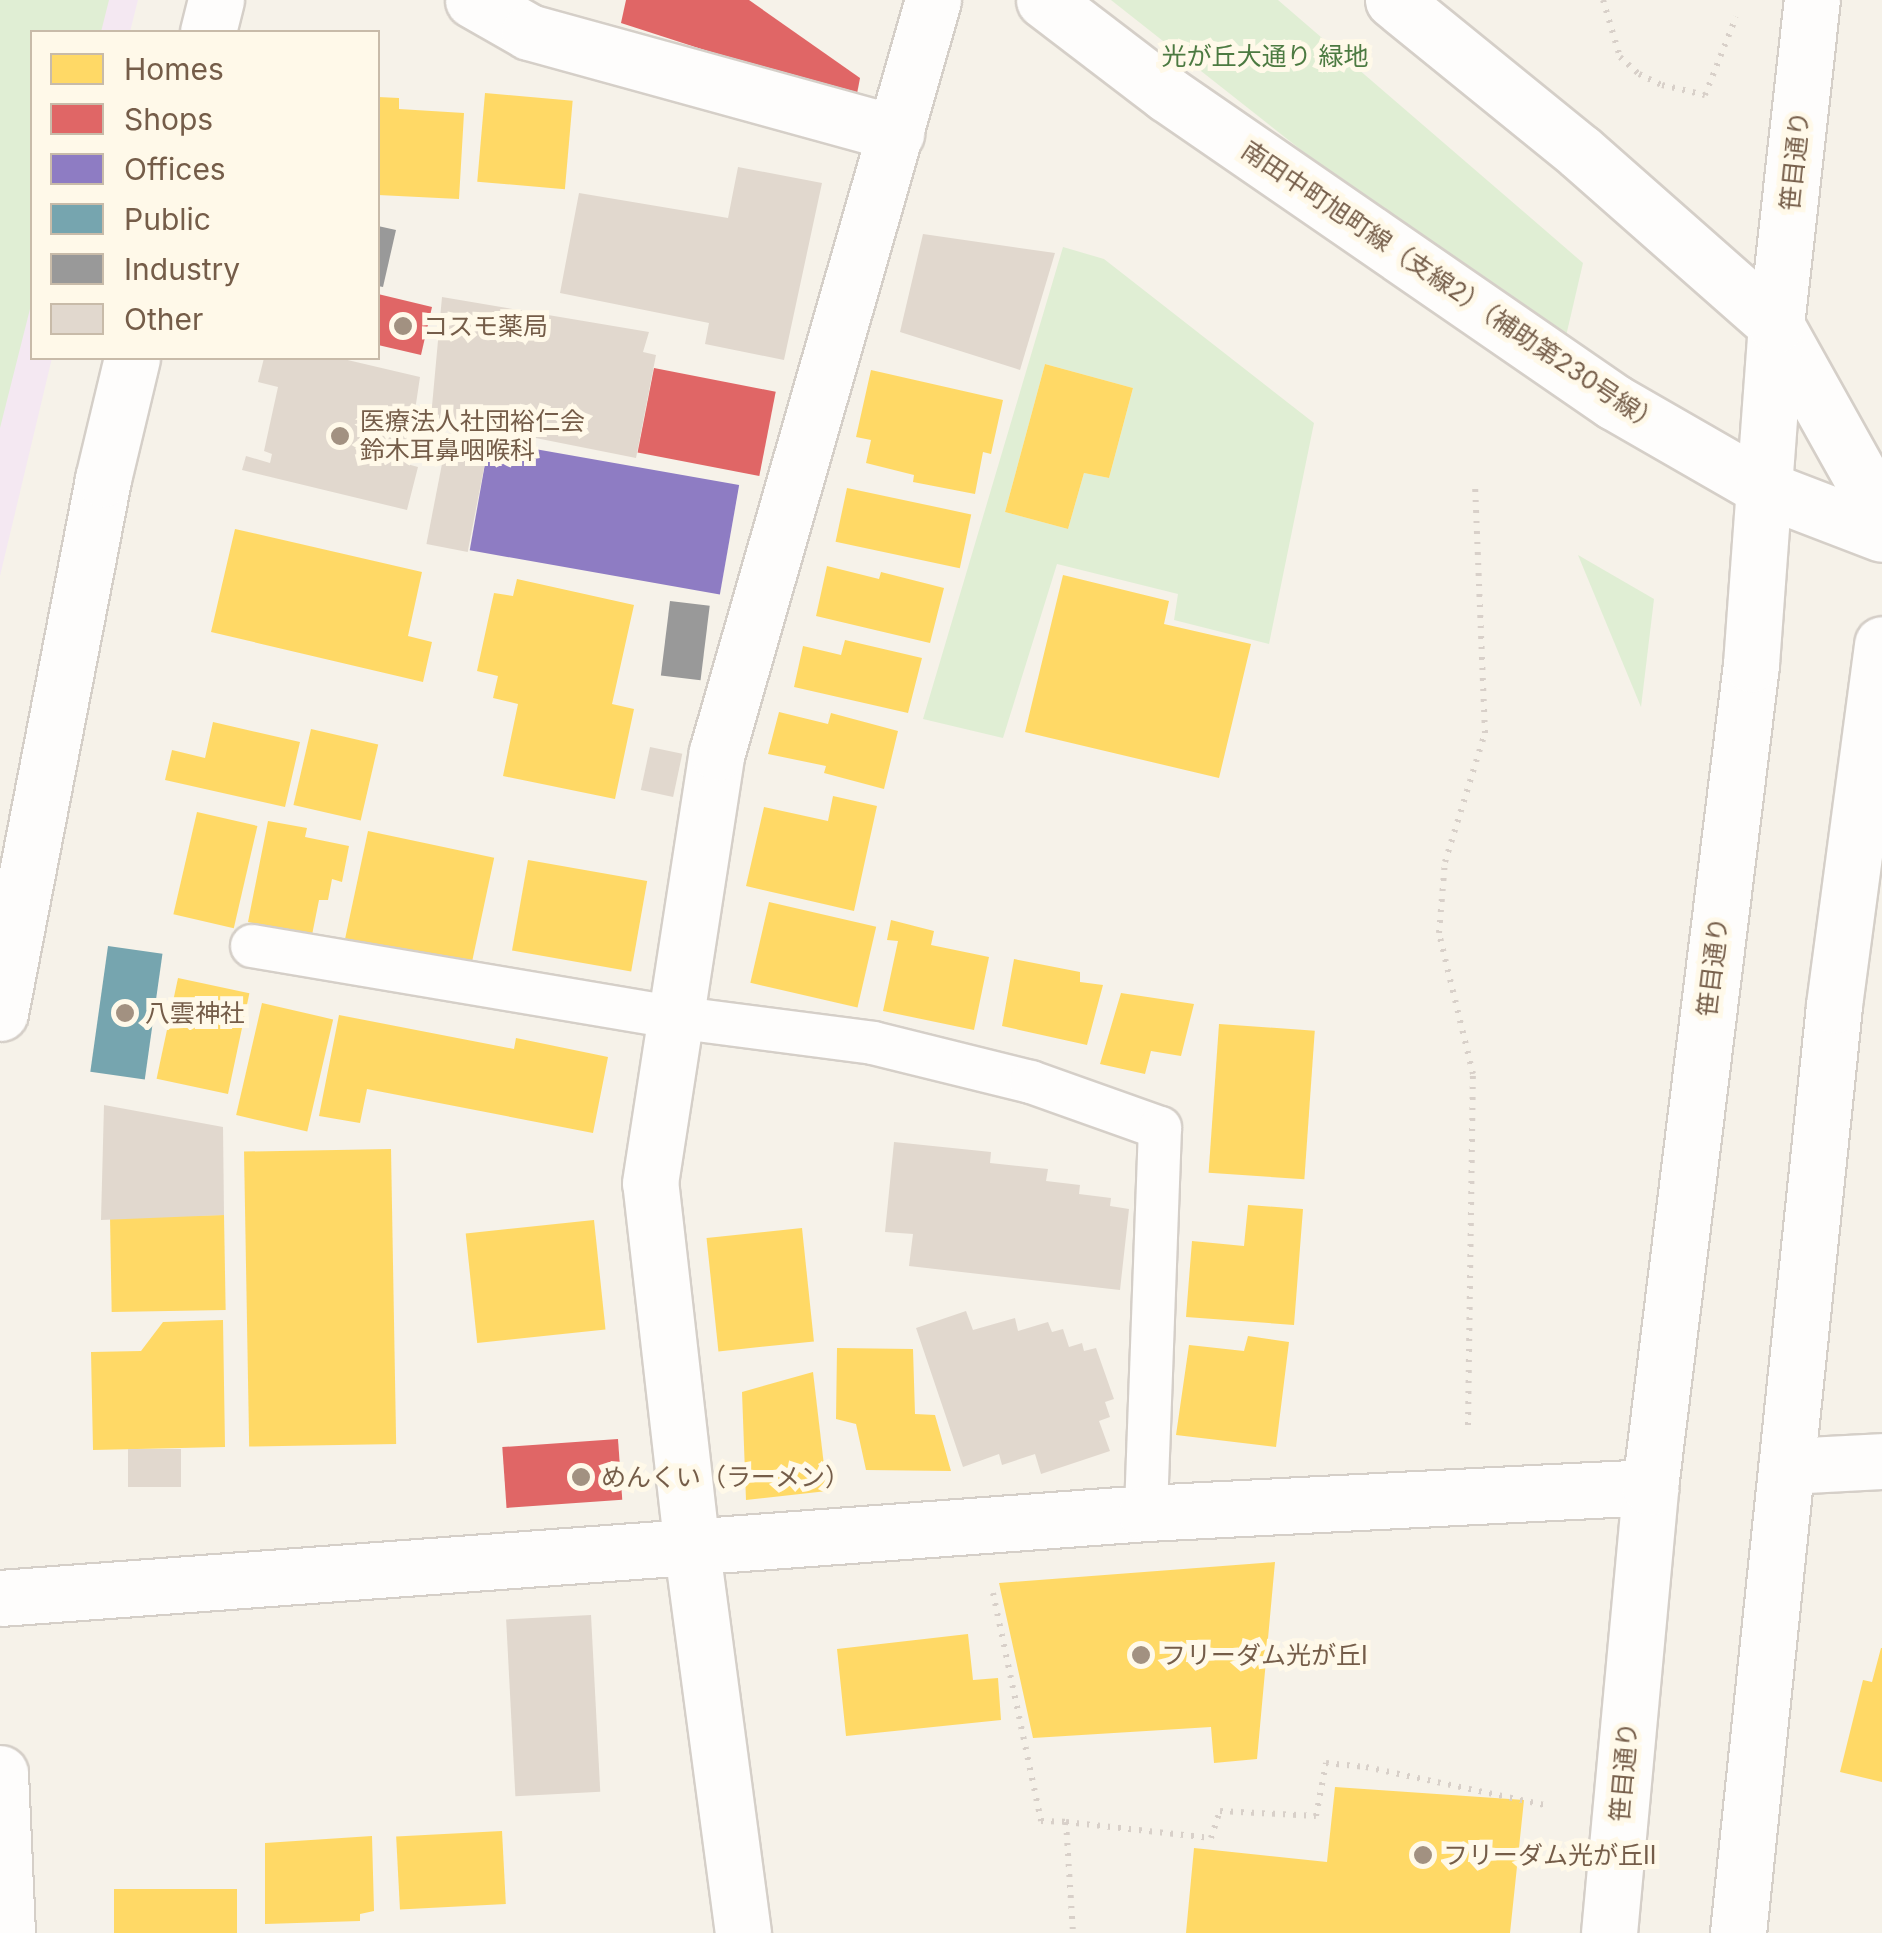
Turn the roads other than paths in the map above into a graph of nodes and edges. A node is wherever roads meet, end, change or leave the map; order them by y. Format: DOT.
graph roads {
  1 [pos="216,0"];
  2 [pos="473,0"];
  3 [pos="933,0"];
  4 [pos="1044,0"];
  5 [pos="1393,0"];
  6 [pos="1812,0"];
  7 [pos="208,30"];
  8 [pos="896,133"];
  9 [pos="1776,325"];
  10 [pos="132,360"];
  11 [pos="1765,489"];
  12 [pos="1882,515"];
  13 [pos="1882,534"];
  14 [pos="1882,644"];
  15 [pos="252,946"];
  16 [pos="0,1012"];
  17 [pos="674,1017"];
  18 [pos="1882,1461"];
  19 [pos="1787,1466"];
  20 [pos="1650,1487"];
  21 [pos="1146,1513"];
  22 [pos="692,1550"];
  23 [pos="0,1598"];
  24 [pos="0,1774"];
  25 [pos="6,1933"];
  26 [pos="743,1933"];
  27 [pos="1609,1933"];
  28 [pos="1738,1933"];
  1 -- 7 [label="street"];
  2 -- 8 [label="street"];
  3 -- 8 [label="street"];
  4 -- 11 [label="street, 南田中町旭町線（支線2）（補助第230号線）"];
  5 -- 9 [label="street"];
  6 -- 9 [label="street, 笹目通り"];
  8 -- 17 [label="street"];
  9 -- 11 [label="street, 笹目通り"];
  9 -- 12 [label="street"];
  10 -- 16 [label="street"];
  11 -- 13 [label="street, 南田中町旭町線（支線2）（補助第230号線）"];
  11 -- 20 [label="street, 笹目通り"];
  14 -- 19 [label="street"];
  15 -- 17 [label="lane"];
  17 -- 21 [label="lane"];
  17 -- 22 [label="street"];
  18 -- 19 [label="street"];
  19 -- 28 [label="street"];
  20 -- 21 [label="street"];
  20 -- 27 [label="street, 笹目通り"];
  21 -- 22 [label="street"];
  22 -- 23 [label="street"];
  22 -- 26 [label="street"];
  24 -- 25 [label="street"];
}
